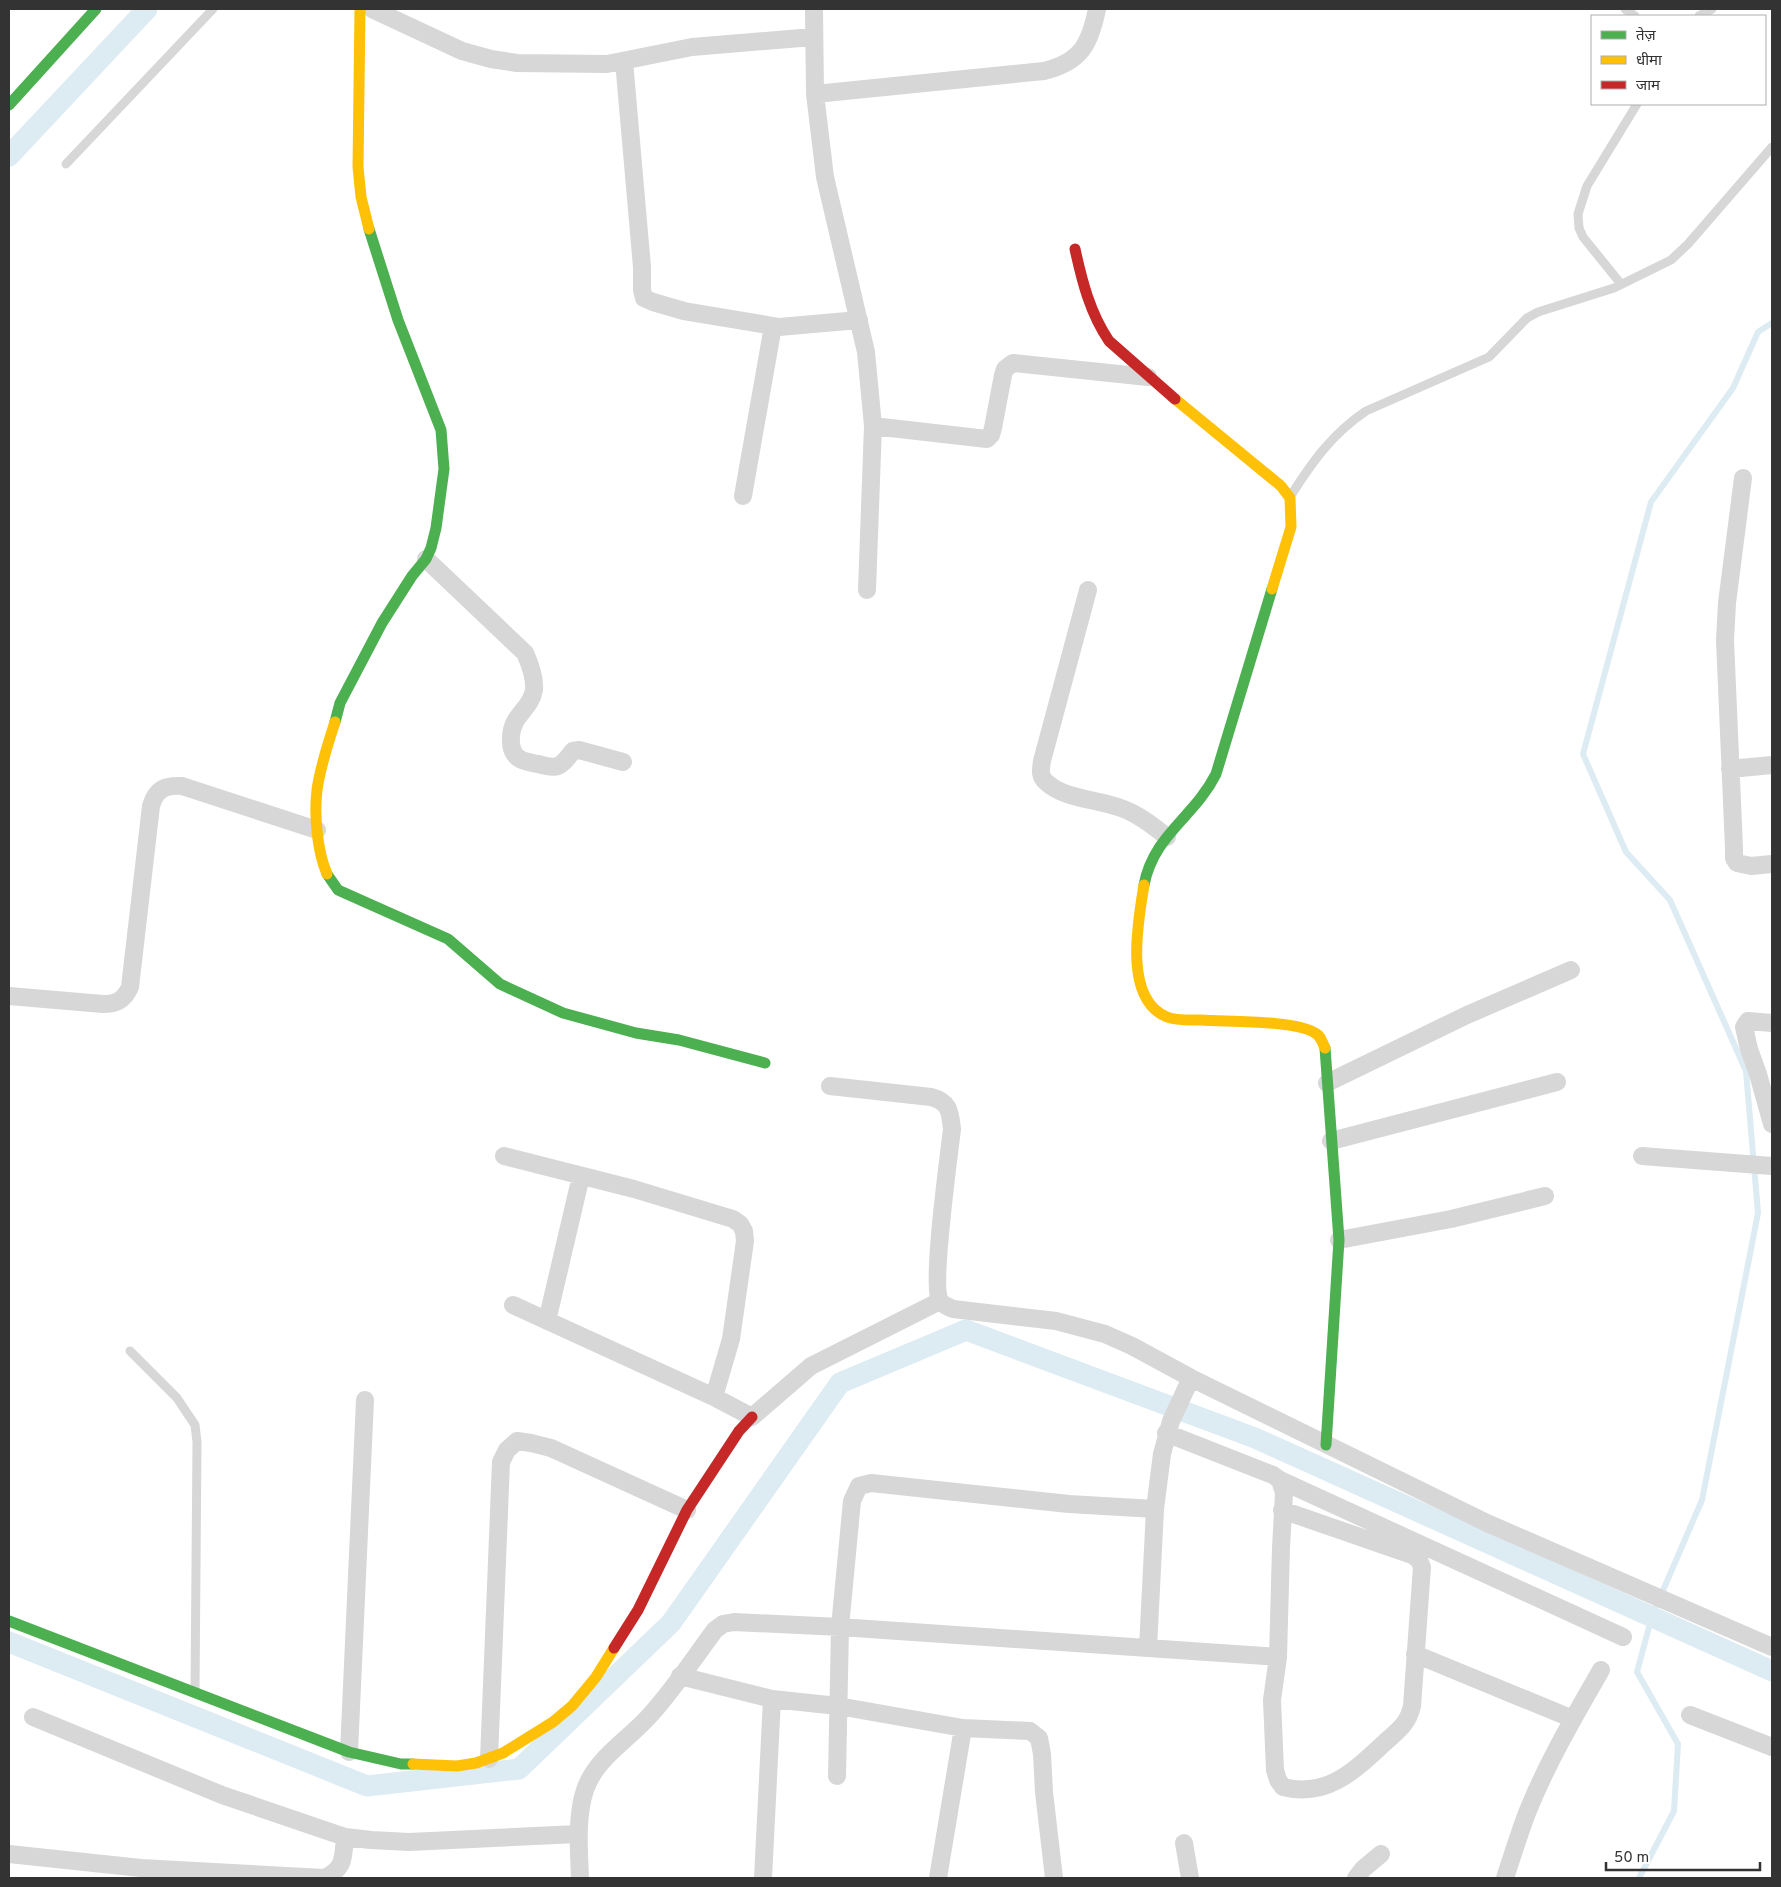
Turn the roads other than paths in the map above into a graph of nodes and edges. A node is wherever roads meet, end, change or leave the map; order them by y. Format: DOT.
graph roads {
  1 [pos="96,9"];
  2 [pos="213,9"];
  3 [pos="360,9"];
  4 [pos="372,9"];
  5 [pos="814,9"];
  6 [pos="1097,9"];
  7 [pos="1712,9"];
  8 [pos="1701,15"];
  9 [pos="813,37"];
  10 [pos="624,61"];
  11 [pos="815,94"];
  12 [pos="9,105"];
  13 [pos="1636,105"];
  14 [pos="1772,147"];
  15 [pos="66,164"];
  16 [pos="1075,249"];
  17 [pos="1621,284"];
  18 [pos="859,320"];
  19 [pos="773,326"];
  20 [pos="1148,377"];
  21 [pos="873,426"];
  22 [pos="1743,478"];
  23 [pos="743,496"];
  24 [pos="1290,498"];
  25 [pos="426,559"];
  26 [pos="867,590"];
  27 [pos="1088,590"];
  28 [pos="622,762"];
  29 [pos="1772,765"];
  30 [pos="1730,769"];
  31 [pos="317,830"];
  32 [pos="1168,837"];
  33 [pos="1772,864"];
  34 [pos="1571,970"];
  35 [pos="9,996"];
  36 [pos="1772,1023"];
  37 [pos="765,1063"];
  38 [pos="1557,1082"];
  39 [pos="1327,1083"];
  40 [pos="830,1086"];
  41 [pos="1772,1124"];
  42 [pos="1331,1141"];
  43 [pos="504,1156"];
  44 [pos="1642,1156"];
  45 [pos="1771,1166"];
  46 [pos="581,1176"];
  47 [pos="1546,1196"];
  48 [pos="1339,1240"];
  49 [pos="940,1301"];
  50 [pos="513,1305"];
  51 [pos="546,1321"];
  52 [pos="130,1351"];
  53 [pos="1187,1385"];
  54 [pos="714,1397"];
  55 [pos="366,1400"];
  56 [pos="752,1417"];
  57 [pos="1168,1427"];
  58 [pos="1326,1445"];
  59 [pos="1280,1480"];
  60 [pos="1155,1509"];
  61 [pos="687,1510"];
  62 [pos="1282,1510"];
  63 [pos="9,1621"];
  64 [pos="840,1627"];
  65 [pos="1622,1637"];
  66 [pos="1772,1647"];
  67 [pos="1148,1648"];
  68 [pos="1415,1654"];
  69 [pos="1278,1657"];
  70 [pos="1601,1670"];
  71 [pos="680,1676"];
  72 [pos="195,1694"];
  73 [pos="772,1700"];
  74 [pos="838,1706"];
  75 [pos="1690,1715"];
  76 [pos="33,1717"];
  77 [pos="1573,1719"];
  78 [pos="962,1728"];
  79 [pos="1772,1747"];
  80 [pos="349,1752"];
  81 [pos="488,1759"];
  82 [pos="837,1776"];
  83 [pos="578,1834"];
  84 [pos="345,1837"];
  85 [pos="1184,1843"];
  86 [pos="9,1854"];
  87 [pos="1381,1854"];
  88 [pos="580,1878"];
  89 [pos="763,1878"];
  90 [pos="938,1878"];
  91 [pos="1054,1878"];
  92 [pos="1190,1878"];
  93 [pos="1356,1878"];
  94 [pos="1505,1878"];
  1 -- 12 [label="street"];
  2 -- 15 [label="lane"];
  3 -- 25 [label="street"];
  4 -- 10 [label="street"];
  5 -- 9 [label="street"];
  6 -- 11 [label="street"];
  7 -- 8 [label="lane"];
  9 -- 10 [label="street"];
  9 -- 11 [label="street"];
  10 -- 19 [label="street"];
  11 -- 18 [label="street"];
  13 -- 17 [label="lane"];
  14 -- 17 [label="lane"];
  16 -- 20 [label="street"];
  17 -- 24 [label="lane"];
  18 -- 19 [label="street"];
  18 -- 21 [label="street"];
  19 -- 23 [label="street"];
  20 -- 21 [label="street"];
  20 -- 24 [label="street"];
  21 -- 26 [label="street"];
  22 -- 30 [label="street"];
  24 -- 32 [label="street"];
  25 -- 28 [label="street"];
  25 -- 31 [label="street"];
  27 -- 32 [label="street"];
  29 -- 30 [label="street"];
  30 -- 33 [label="street"];
  31 -- 35 [label="street"];
  31 -- 37 [label="street"];
  32 -- 39 [label="street"];
  34 -- 39 [label="street"];
  36 -- 41 [label="street"];
  38 -- 42 [label="street"];
  39 -- 42 [label="street"];
  40 -- 49 [label="street"];
  42 -- 48 [label="street"];
  43 -- 46 [label="street"];
  44 -- 45 [label="street"];
  46 -- 51 [label="street"];
  46 -- 54 [label="street"];
  47 -- 48 [label="street"];
  48 -- 58 [label="street"];
  49 -- 53 [label="street"];
  49 -- 56 [label="street"];
  50 -- 51 [label="street"];
  51 -- 54 [label="street"];
  52 -- 72 [label="lane"];
  53 -- 57 [label="street"];
  53 -- 58 [label="street"];
  54 -- 56 [label="street"];
  55 -- 80 [label="street"];
  56 -- 61 [label="street"];
  57 -- 59 [label="street"];
  57 -- 60 [label="street"];
  58 -- 66 [label="street"];
  59 -- 62 [label="street"];
  59 -- 65 [label="street"];
  60 -- 64 [label="street"];
  60 -- 67 [label="street"];
  61 -- 81 [label="street"];
  61 -- 81 [label="street"];
  62 -- 68 [label="street"];
  62 -- 69 [label="street"];
  63 -- 72 [label="street"];
  64 -- 67 [label="street"];
  64 -- 71 [label="street"];
  64 -- 74 [label="street"];
  67 -- 69 [label="street"];
  68 -- 69 [label="street"];
  68 -- 77 [label="street"];
  70 -- 77 [label="street"];
  71 -- 73 [label="street"];
  71 -- 83 [label="street"];
  72 -- 80 [label="street"];
  73 -- 74 [label="street"];
  73 -- 89 [label="street"];
  74 -- 78 [label="street"];
  74 -- 82 [label="street"];
  75 -- 79 [label="street"];
  76 -- 84 [label="street"];
  77 -- 94 [label="street"];
  78 -- 90 [label="street"];
  78 -- 91 [label="street"];
  80 -- 81 [label="street"];
  83 -- 84 [label="street"];
  83 -- 88 [label="street"];
  84 -- 86 [label="street"];
  85 -- 92 [label="street"];
  87 -- 93 [label="street"];
}
